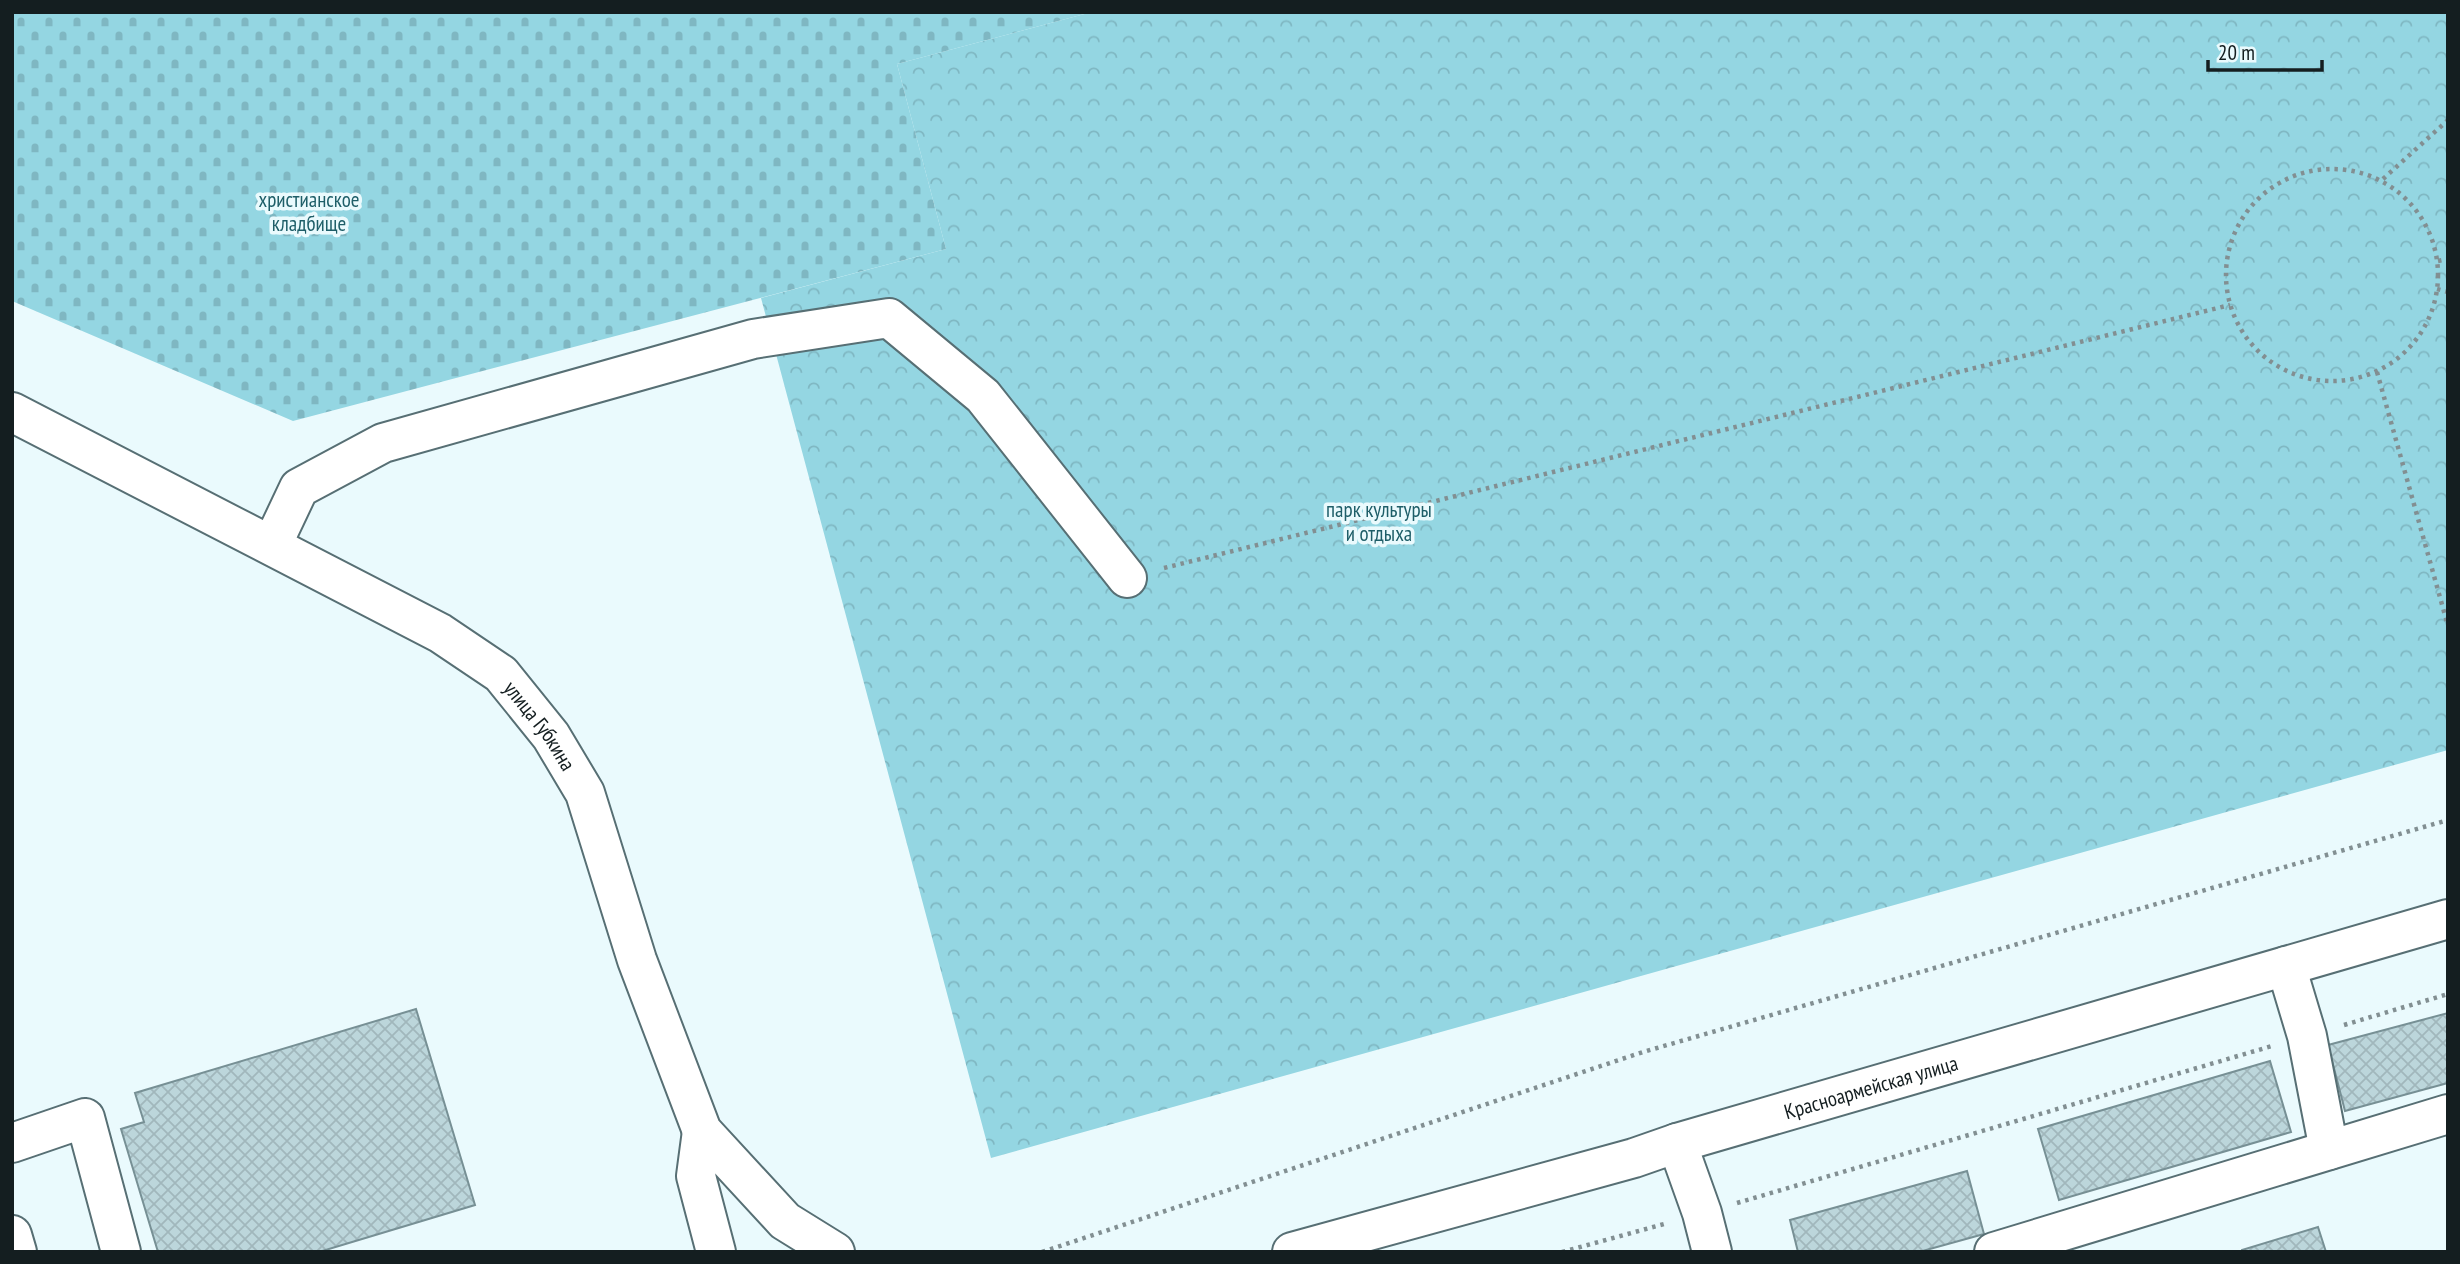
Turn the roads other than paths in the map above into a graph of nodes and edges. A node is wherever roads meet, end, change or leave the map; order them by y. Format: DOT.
graph roads {
  1 [pos="12,412"];
  2 [pos="272,545"];
  3 [pos="1127,578"];
  4 [pos="2448,919"];
  5 [pos="2286,966"];
  6 [pos="2448,1114"];
  7 [pos="702,1131"];
  8 [pos="12,1143"];
  9 [pos="1677,1143"];
  10 [pos="2329,1150"];
  11 [pos="12,1235"];
  12 [pos="16,1252"];
  13 [pos="121,1252"];
  14 [pos="716,1252"];
  15 [pos="835,1252"];
  16 [pos="1293,1252"];
  17 [pos="1712,1252"];
  18 [pos="1994,1252"];
  1 -- 2 [label="street, улица Губкина"];
  2 -- 3 [label="street"];
  2 -- 7 [label="street, улица Губкина"];
  4 -- 5 [label="street, Красноармейская улица"];
  5 -- 9 [label="street, Красноармейская улица"];
  5 -- 10 [label="street"];
  6 -- 10 [label="street"];
  7 -- 14 [label="street"];
  7 -- 15 [label="street, улица Губкина"];
  8 -- 13 [label="street"];
  9 -- 16 [label="street, Красноармейская улица"];
  9 -- 17 [label="street"];
  10 -- 18 [label="street"];
  11 -- 12 [label="street"];
}
